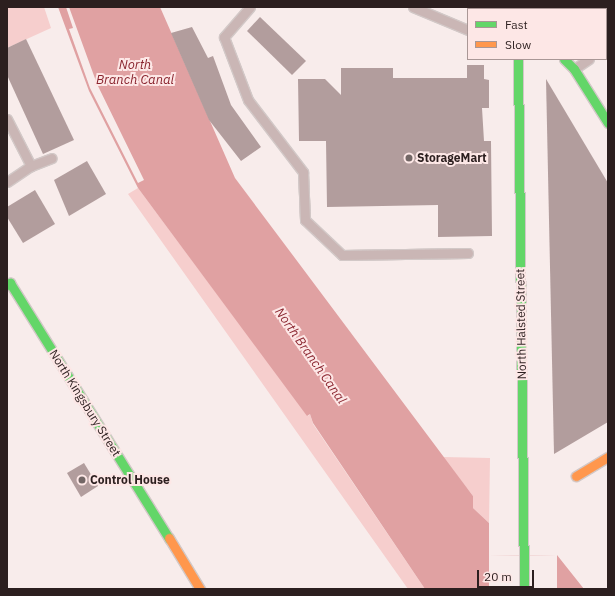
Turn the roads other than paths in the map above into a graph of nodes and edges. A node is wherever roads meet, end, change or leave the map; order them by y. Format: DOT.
graph roads {
  1 [pos="250,7"];
  2 [pos="413,7"];
  3 [pos="467,30"];
  4 [pos="518,60"];
  5 [pos="565,60"];
  6 [pos="588,60"];
  7 [pos="574,69"];
  8 [pos="604,109"];
  9 [pos="7,119"];
  10 [pos="608,123"];
  11 [pos="52,158"];
  12 [pos="31,166"];
  13 [pos="7,182"];
  14 [pos="468,253"];
  15 [pos="8,283"];
  16 [pos="608,457"];
  17 [pos="576,476"];
  18 [pos="200,589"];
  19 [pos="524,589"];
  1 -- 14 [label="lane"];
  2 -- 3 [label="lane"];
  4 -- 19 [label="main road, North Halsted Street"];
  5 -- 7 [label="main road"];
  6 -- 7 [label="lane"];
  7 -- 8 [label="main road"];
  8 -- 10 [label="main road"];
  9 -- 12 [label="lane"];
  11 -- 12 [label="lane"];
  12 -- 13 [label="lane"];
  15 -- 18 [label="main road, North Kingsbury Street"];
  16 -- 17 [label="main road"];
}
